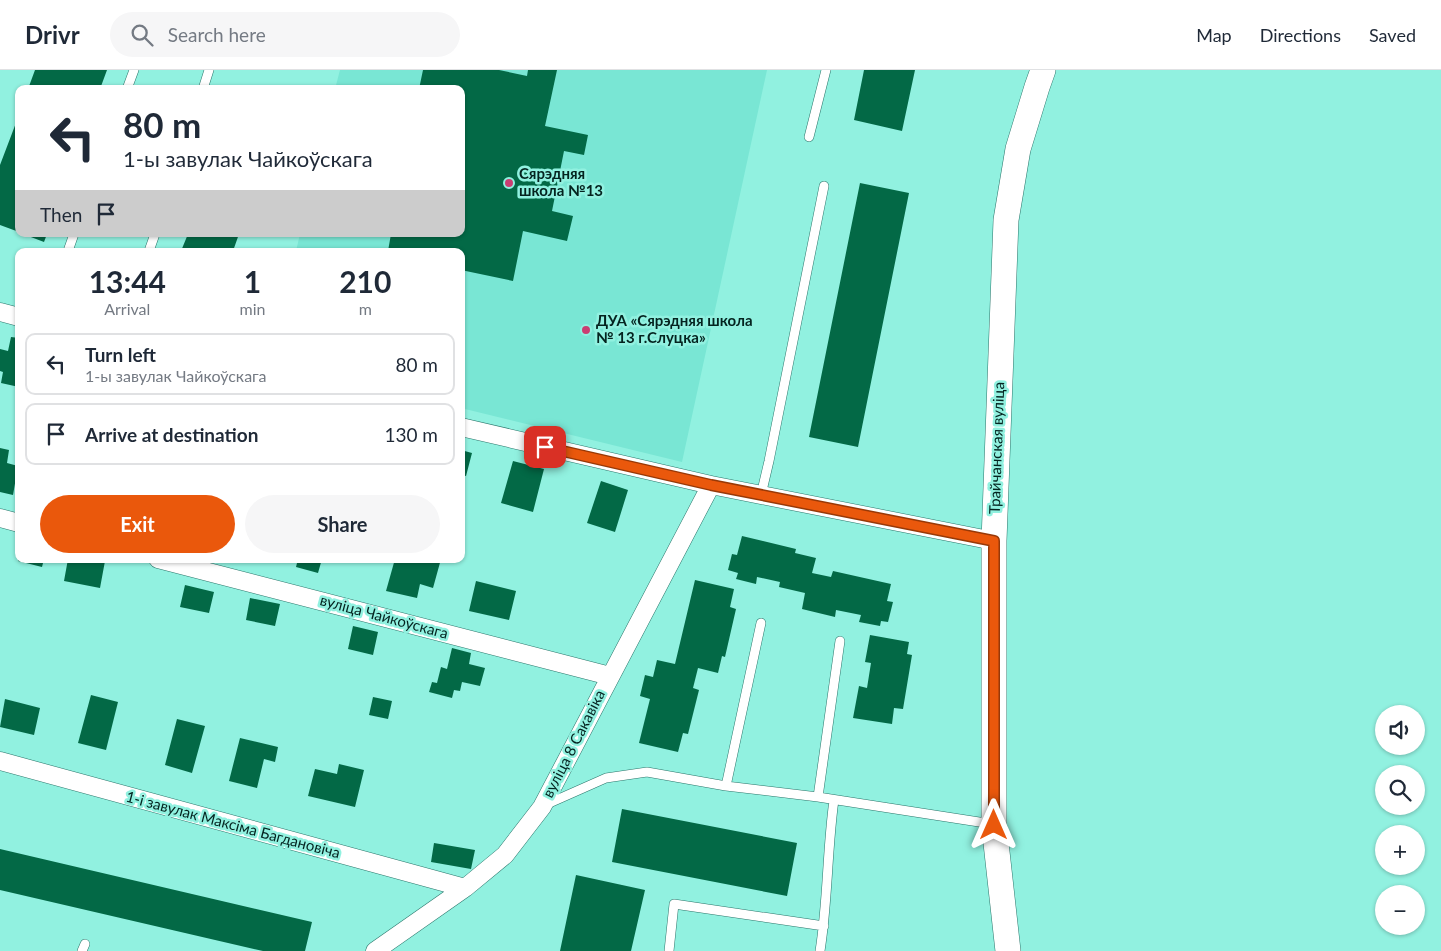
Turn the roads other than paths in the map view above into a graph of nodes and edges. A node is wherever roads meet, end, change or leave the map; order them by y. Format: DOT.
graph roads {
  1 [pos="134,70"];
  2 [pos="209,70"];
  3 [pos="826,70"];
  4 [pos="1043,70"];
  5 [pos="128,85"];
  6 [pos="204,85"];
  7 [pos="809,137"];
  8 [pos="824,186"];
  9 [pos="0,312"];
  10 [pos="15,316"];
  11 [pos="465,428"];
  12 [pos="711,485"];
  13 [pos="761,495"];
  14 [pos="0,518"];
  15 [pos="15,521"];
  16 [pos="994,541"];
  17 [pos="173,563"];
  18 [pos="761,623"];
  19 [pos="840,641"];
  20 [pos="610,676"];
  21 [pos="0,761"];
  22 [pos="726,786"];
  23 [pos="818,797"];
  24 [pos="834,800"];
  25 [pos="542,807"];
  26 [pos="994,825"];
  27 [pos="466,888"];
  28 [pos="824,926"];
  29 [pos="376,951"];
  30 [pos="669,951"];
  31 [pos="820,951"];
  32 [pos="1008,951"];
  1 -- 5 [label="lane"];
  2 -- 6 [label="lane"];
  3 -- 7 [label="lane"];
  4 -- 16 [label="street, Трайчанская вуліца"];
  8 -- 13 [label="lane"];
  9 -- 10 [label="street"];
  11 -- 12 [label="street"];
  12 -- 13 [label="street"];
  12 -- 20 [label="street, вуліца 8 Сакавіка"];
  13 -- 16 [label="street"];
  14 -- 15 [label="street"];
  16 -- 26 [label="street, Трайчанская вуліца"];
  17 -- 20 [label="street, вуліца Чайкоўскага"];
  18 -- 22 [label="lane"];
  19 -- 23 [label="lane"];
  20 -- 25 [label="street, вуліца 8 Сакавіка"];
  21 -- 27 [label="street, 1-і завулак Максіма Багдановіча"];
  22 -- 23 [label="lane"];
  22 -- 25 [label="lane"];
  23 -- 24 [label="lane"];
  24 -- 26 [label="lane"];
  24 -- 28 [label="lane"];
  25 -- 27 [label="street, вуліца 8 Сакавіка"];
  26 -- 32 [label="street, Трайчанская вуліца"];
  27 -- 29 [label="street, вуліца 8 Сакавіка"];
  28 -- 30 [label="lane"];
  28 -- 31 [label="lane"];
}
